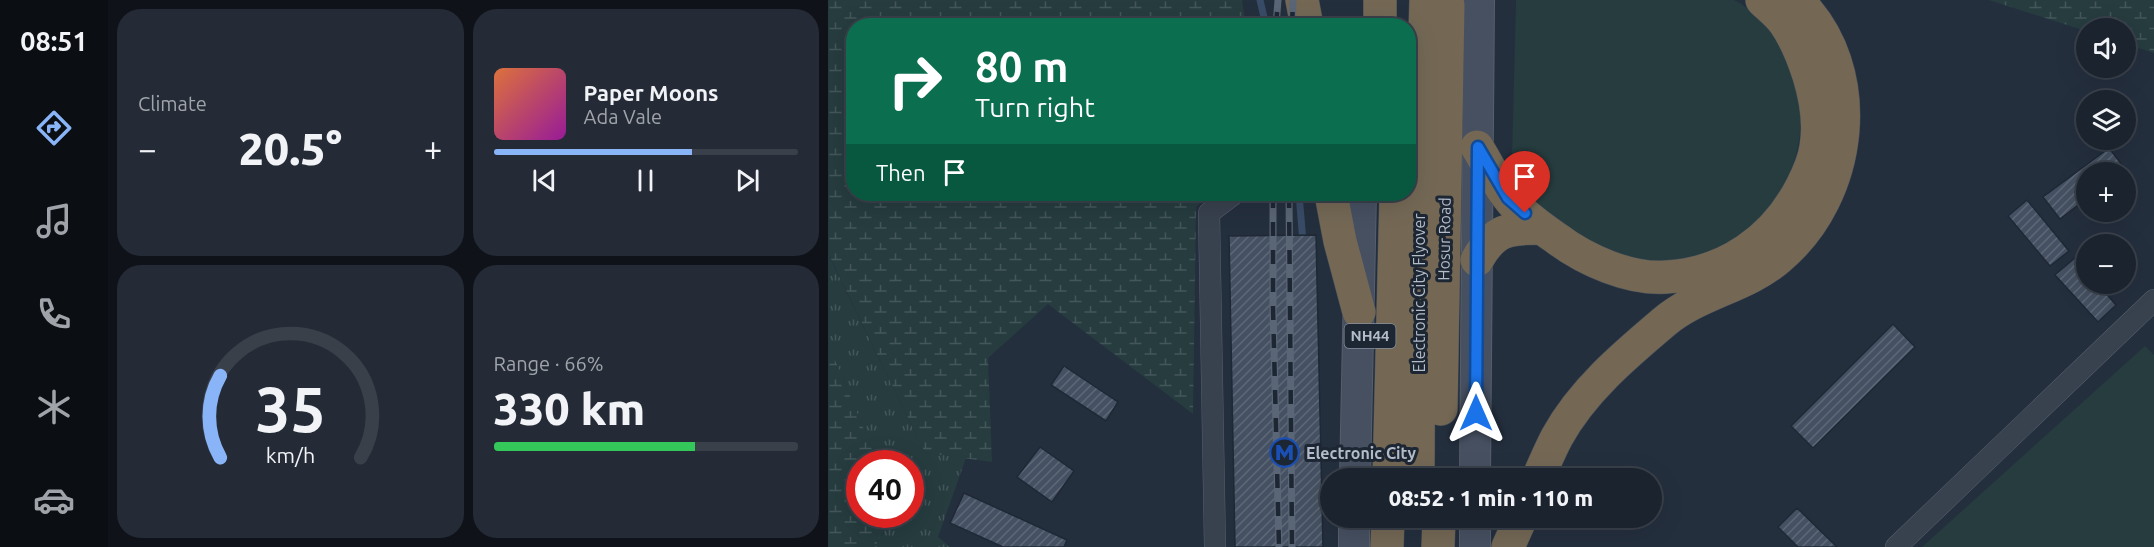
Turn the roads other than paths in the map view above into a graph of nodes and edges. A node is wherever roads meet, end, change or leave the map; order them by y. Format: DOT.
graph roads {
  1 [pos="1302,0"];
  2 [pos="1364,0"];
  3 [pos="1380,0"];
  4 [pos="1403,0"];
  5 [pos="1426,0"];
  6 [pos="1448,0"];
  7 [pos="1479,0"];
  8 [pos="1762,0"];
  9 [pos="1797,0"];
  10 [pos="1306,18"];
  11 [pos="1364,18"];
  12 [pos="1380,18"];
  13 [pos="1402,18"];
  14 [pos="1478,147"];
  15 [pos="1225,201"];
  16 [pos="1332,201"];
  17 [pos="1361,201"];
  18 [pos="1374,201"];
  19 [pos="1396,201"];
  20 [pos="1542,228"];
  21 [pos="1477,260"];
  22 [pos="2154,300"];
  23 [pos="1359,312"];
  24 [pos="1355,468"];
  25 [pos="1370,468"];
  26 [pos="1389,468"];
  27 [pos="1418,468"];
  28 [pos="1439,468"];
  29 [pos="1475,468"];
  30 [pos="1543,468"];
  31 [pos="1354,528"];
  32 [pos="1370,528"];
  33 [pos="1388,528"];
  34 [pos="1418,528"];
  35 [pos="1438,528"];
  36 [pos="1475,528"];
  37 [pos="1215,547"];
  38 [pos="1354,547"];
  39 [pos="1370,547"];
  40 [pos="1387,547"];
  41 [pos="1418,547"];
  42 [pos="1438,547"];
  43 [pos="1475,547"];
  44 [pos="1896,547"];
  1 -- 10 [label="highway"];
  2 -- 11 [label="street"];
  3 -- 12 [label="highway"];
  4 -- 13 [label="highway"];
  5 -- 27 [label="highway, Electronic City Flyover"];
  6 -- 28 [label="highway, Hosur Road"];
  7 -- 14 [label="street, Hosur Road"];
  8 -- 20 [label="highway"];
  9 -- 30 [label="highway"];
  14 -- 20 [label="highway"];
  14 -- 21 [label="street, Hosur Road"];
  15 -- 37 [label="street"];
  16 -- 23 [label="highway"];
  17 -- 23 [label="street"];
  18 -- 25 [label="highway, NH44"];
  19 -- 26 [label="highway, Electronic City Flyover"];
  20 -- 21 [label="highway"];
  21 -- 29 [label="street, Hosur Road"];
  22 -- 44 [label="street"];
  23 -- 24 [label="street"];
  31 -- 38 [label="street"];
  32 -- 39 [label="highway"];
  33 -- 40 [label="highway"];
  34 -- 41 [label="highway"];
  35 -- 42 [label="highway"];
  36 -- 43 [label="street"];
}
